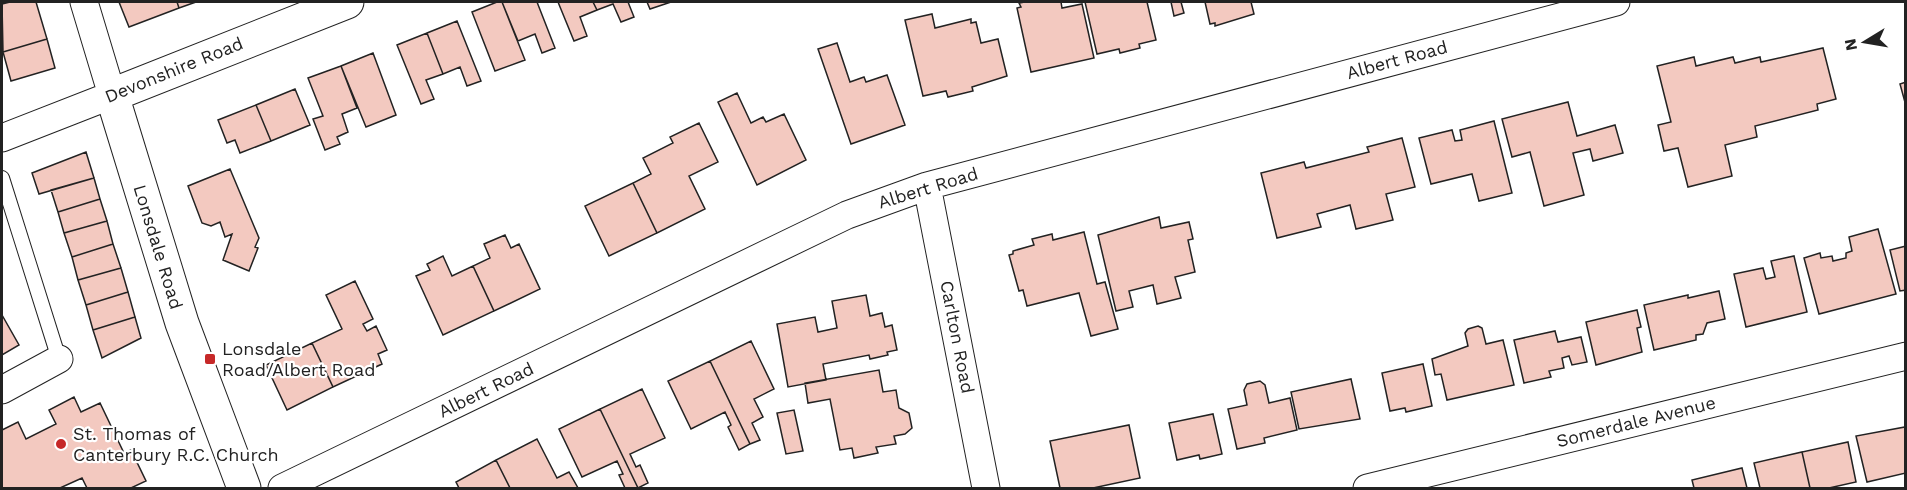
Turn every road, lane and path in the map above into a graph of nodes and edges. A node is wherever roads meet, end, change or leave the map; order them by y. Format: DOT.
graph roads {
  1 [pos="84,2"];
  2 [pos="347,2"];
  3 [pos="1616,2"];
  4 [pos="112,94"];
  5 [pos="2,138"];
  6 [pos="2,178"];
  7 [pos="927,186"];
  8 [pos="1905,356"];
  9 [pos="59,359"];
  10 [pos="2,390"];
  11 [pos="244,489"];
  12 [pos="282,489"];
  13 [pos="986,489"];
  14 [pos="1367,489"];
  1 -- 4 [label="street, Lonsdale Road"];
  2 -- 4 [label="street, Devonshire Road"];
  3 -- 7 [label="street, Albert Road"];
  4 -- 5 [label="street, Devonshire Road"];
  4 -- 11 [label="street, Lonsdale Road"];
  6 -- 9 [label="lane"];
  7 -- 12 [label="street, Albert Road"];
  7 -- 13 [label="street, Carlton Road"];
  8 -- 14 [label="street, Somerdale Avenue"];
  9 -- 10 [label="street"];
}
